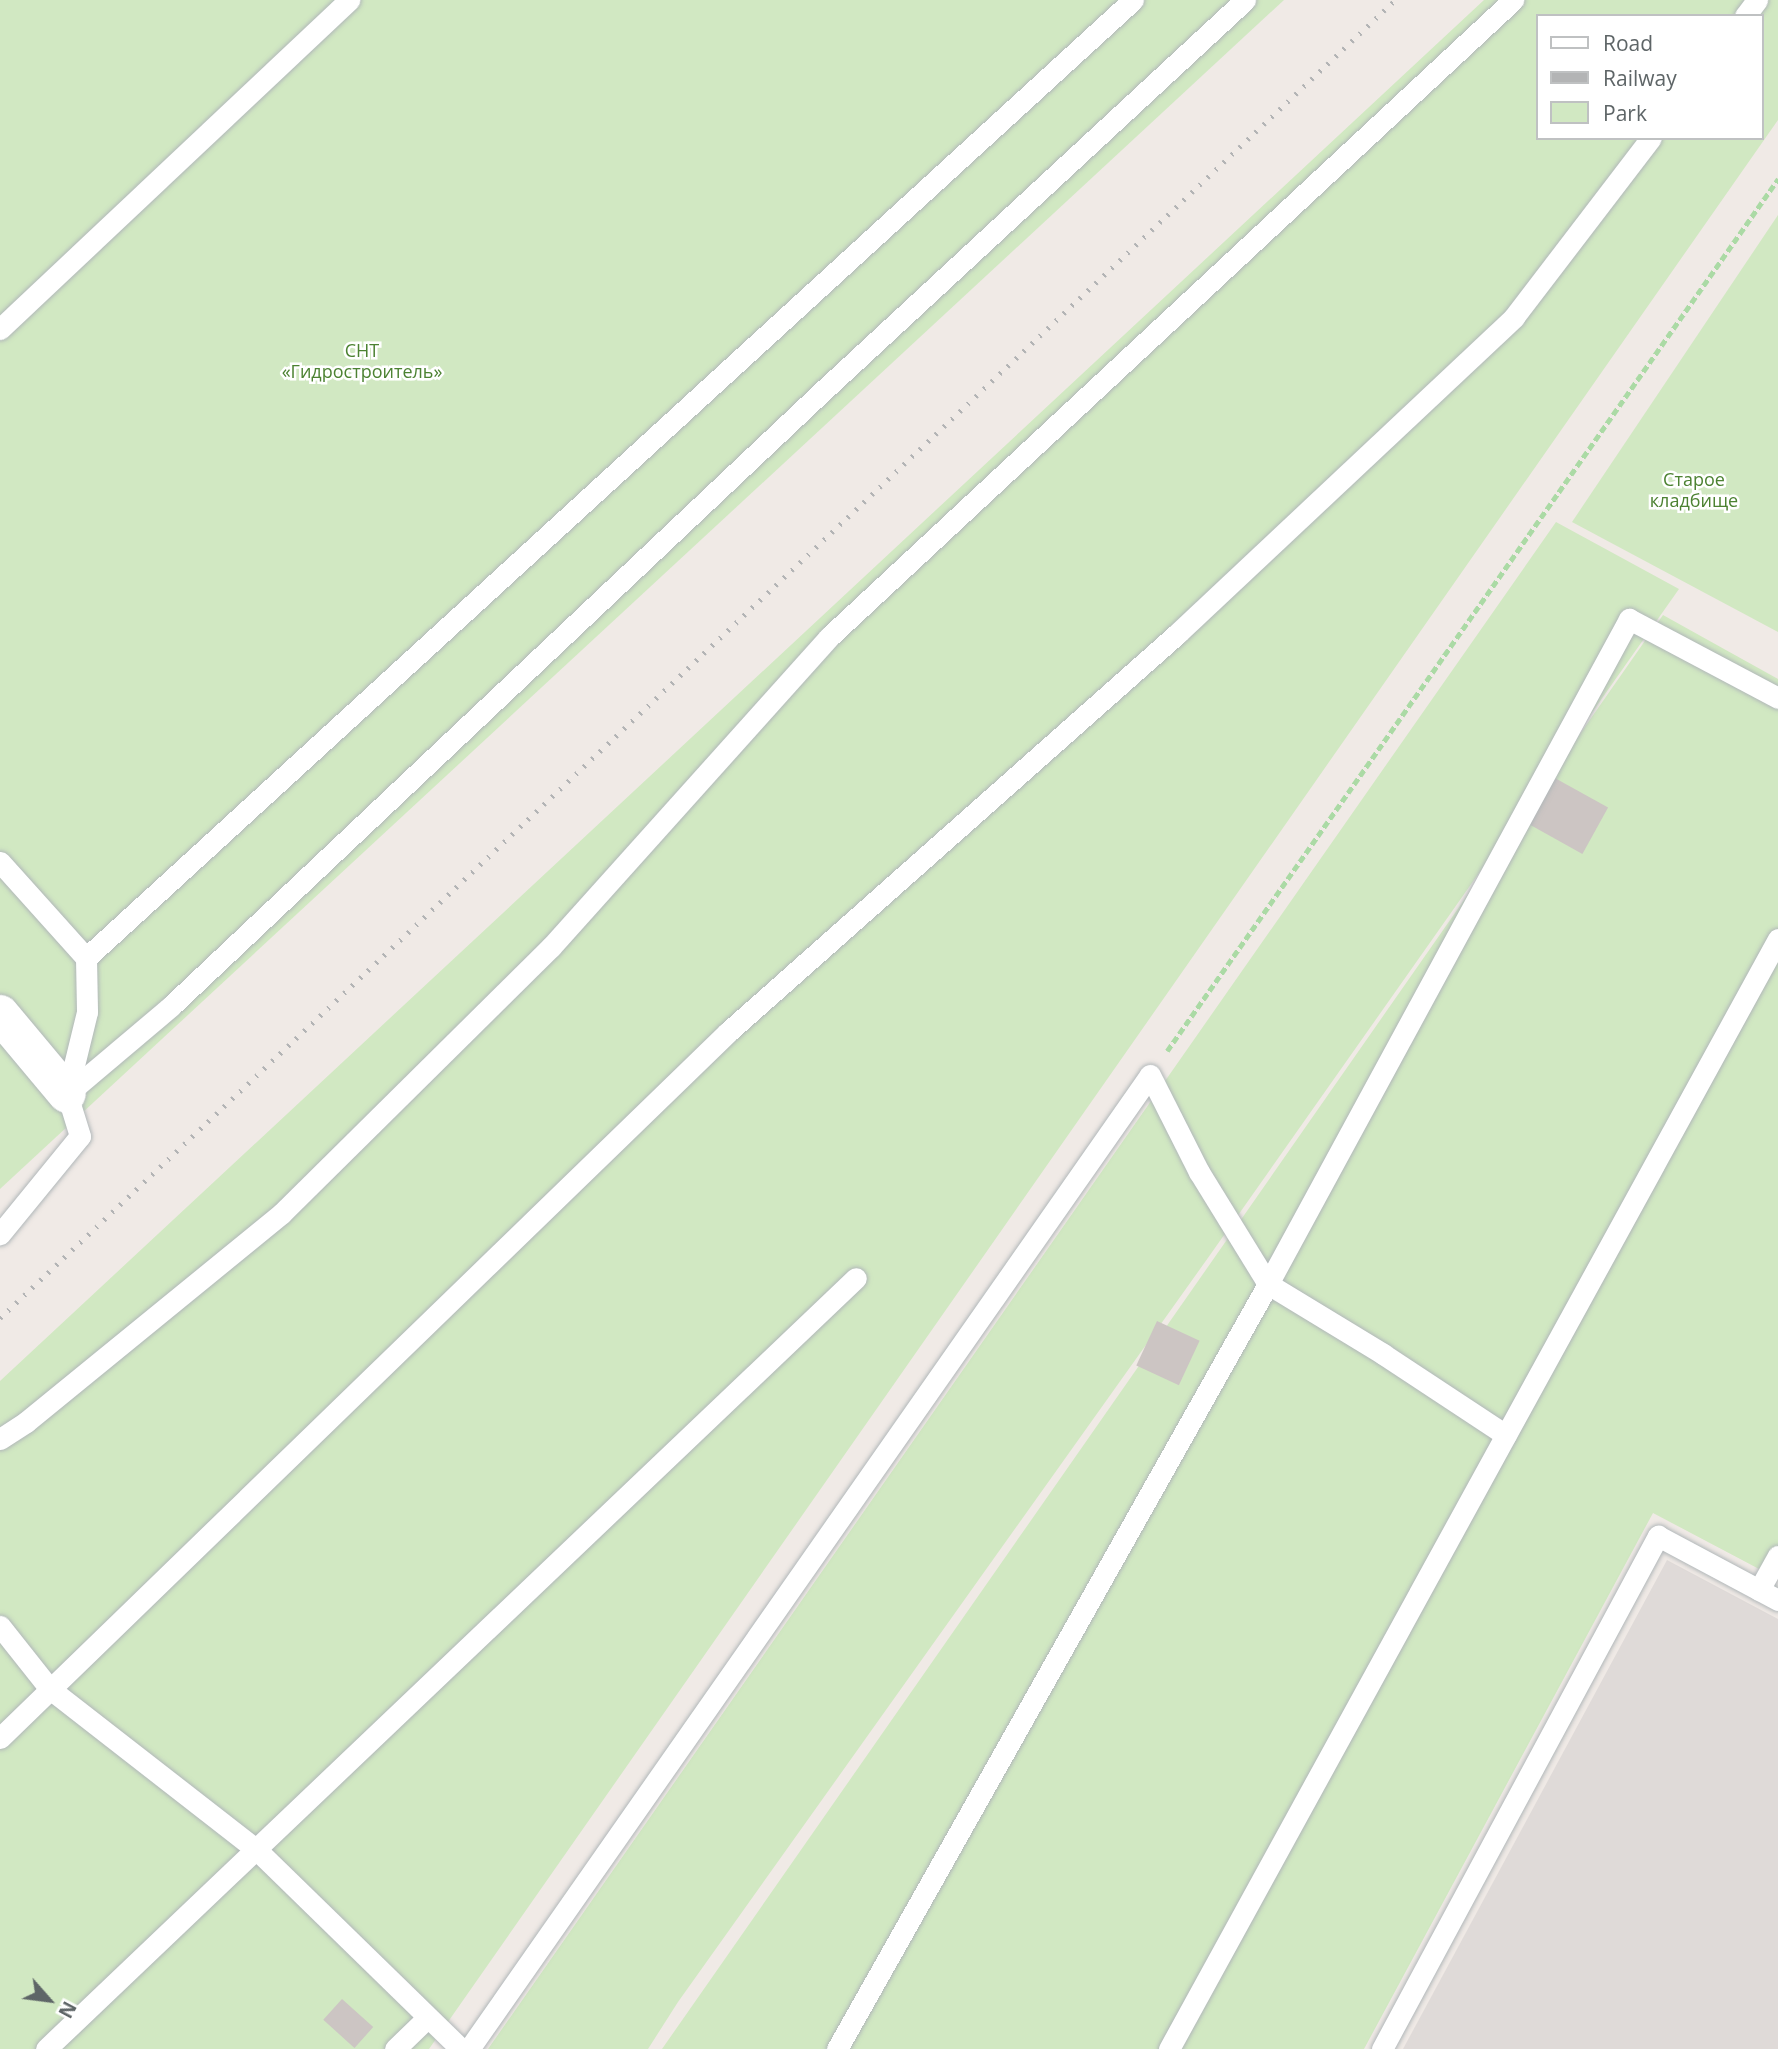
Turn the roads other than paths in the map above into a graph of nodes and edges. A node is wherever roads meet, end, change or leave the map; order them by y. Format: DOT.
graph roads {
  1 [pos="349,0"];
  2 [pos="1133,0"];
  3 [pos="1245,0"];
  4 [pos="1513,0"];
  5 [pos="1649,140"];
  6 [pos="0,329"];
  7 [pos="1778,698"];
  8 [pos="0,862"];
  9 [pos="1778,939"];
  10 [pos="86,958"];
  11 [pos="0,1014"];
  12 [pos="67,1094"];
  13 [pos="0,1234"];
  14 [pos="856,1278"];
  15 [pos="1268,1284"];
  16 [pos="1506,1436"];
  17 [pos="0,1439"];
  18 [pos="1778,1556"];
  19 [pos="1769,1595"];
  20 [pos="0,1626"];
  21 [pos="50,1689"];
  22 [pos="0,1738"];
  23 [pos="257,1850"];
  24 [pos="427,2018"];
  25 [pos="46,2049"];
  26 [pos="395,2049"];
  27 [pos="461,2049"];
  28 [pos="470,2049"];
  29 [pos="837,2049"];
  30 [pos="1169,2049"];
  31 [pos="1382,2049"];
  1 -- 6 [label="lane"];
  2 -- 10 [label="lane"];
  3 -- 12 [label="lane"];
  4 -- 17 [label="lane"];
  5 -- 21 [label="lane"];
  7 -- 15 [label="lane"];
  8 -- 10 [label="lane"];
  9 -- 16 [label="lane"];
  10 -- 12 [label="lane"];
  11 -- 12 [label="street"];
  12 -- 13 [label="lane"];
  14 -- 23 [label="lane"];
  15 -- 16 [label="lane"];
  15 -- 28 [label="lane"];
  15 -- 29 [label="lane"];
  16 -- 30 [label="lane"];
  18 -- 19 [label="lane"];
  19 -- 31 [label="lane"];
  20 -- 21 [label="lane"];
  21 -- 22 [label="lane"];
  21 -- 23 [label="lane"];
  23 -- 24 [label="lane"];
  23 -- 25 [label="lane"];
  24 -- 26 [label="lane"];
  24 -- 27 [label="lane"];
}
